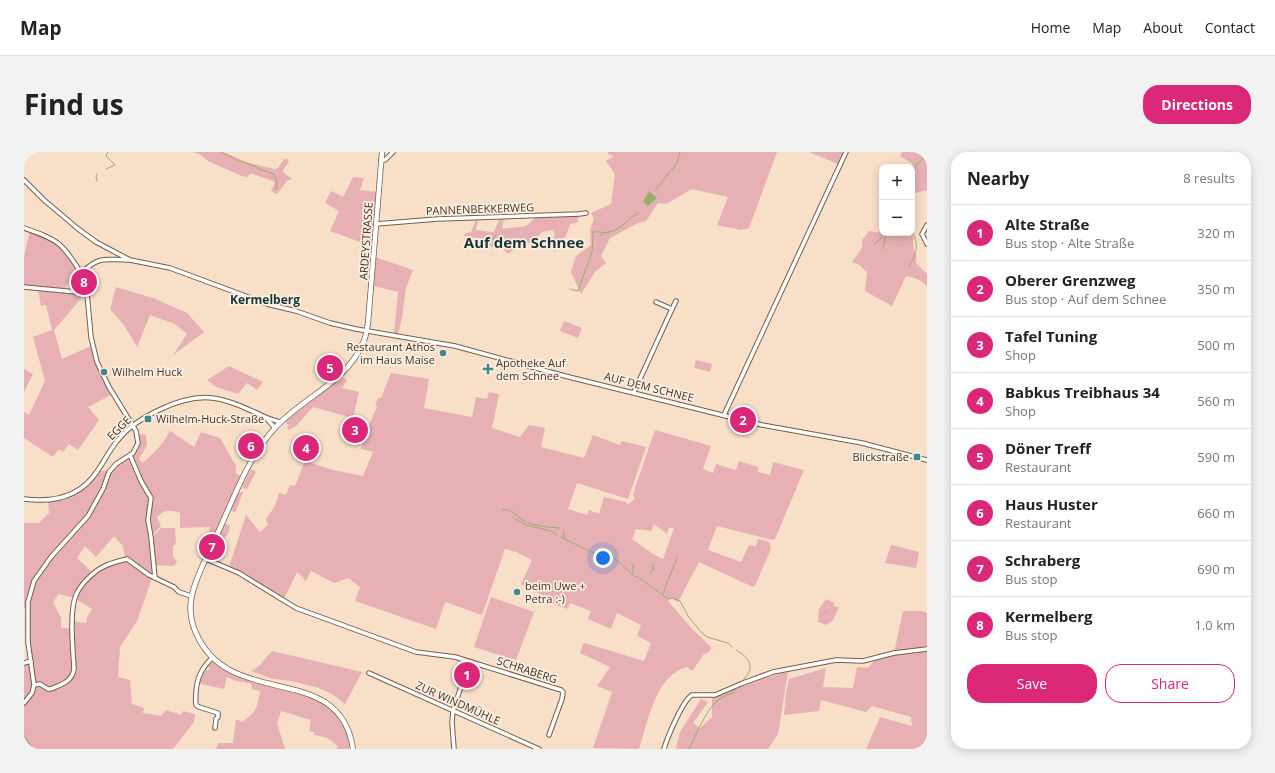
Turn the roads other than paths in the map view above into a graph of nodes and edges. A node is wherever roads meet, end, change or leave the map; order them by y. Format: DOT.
graph roads {
  1 [pos="382,152"];
  2 [pos="393,152"];
  3 [pos="846,152"];
  4 [pos="381,160"];
  5 [pos="24,180"];
  6 [pos="586,213"];
  7 [pos="376,224"];
  8 [pos="927,225"];
  9 [pos="24,228"];
  10 [pos="927,244"];
  11 [pos="130,260"];
  12 [pos="81,273"];
  13 [pos="24,287"];
  14 [pos="87,293"];
  15 [pos="676,301"];
  16 [pos="656,302"];
  17 [pos="672,308"];
  18 [pos="366,330"];
  19 [pos="634,392"];
  20 [pos="724,415"];
  21 [pos="266,418"];
  22 [pos="280,422"];
  23 [pos="133,426"];
  24 [pos="274,428"];
  25 [pos="130,456"];
  26 [pos="927,460"];
  27 [pos="24,499"];
  28 [pos="206,559"];
  29 [pos="155,578"];
  30 [pos="191,596"];
  31 [pos="927,649"];
  32 [pos="212,658"];
  33 [pos="30,661"];
  34 [pos="24,662"];
  35 [pos="469,662"];
  36 [pos="369,673"];
  37 [pos="34,685"];
  38 [pos="24,702"];
  39 [pos="453,711"];
  40 [pos="546,725"];
  41 [pos="215,728"];
  42 [pos="552,728"];
  43 [pos="548,735"];
  44 [pos="353,749"];
  45 [pos="454,749"];
  46 [pos="539,749"];
  47 [pos="664,749"];
  1 -- 4 [label="main road, ARDEYSTRASSE"];
  2 -- 4 [label="street"];
  3 -- 20 [label="street"];
  4 -- 7 [label="main road, ARDEYSTRASSE"];
  5 -- 11 [label="street"];
  6 -- 7 [label="street, PANNENBEKKERWEG"];
  7 -- 18 [label="main road, ARDEYSTRASSE"];
  8 -- 10 [label="street"];
  9 -- 12 [label="street"];
  11 -- 12 [label="street"];
  11 -- 18 [label="street"];
  12 -- 14 [label="street"];
  13 -- 14 [label="street"];
  14 -- 23 [label="street"];
  15 -- 17 [label="street"];
  16 -- 17 [label="street"];
  17 -- 19 [label="street"];
  18 -- 19 [label="street, AUF DEM SCHNEE"];
  18 -- 22 [label="main road, ARDEYSTRASSE"];
  19 -- 20 [label="street, AUF DEM SCHNEE"];
  20 -- 26 [label="street, AUF DEM SCHNEE"];
  21 -- 22 [label="street, EGGE"];
  21 -- 23 [label="street, EGGE"];
  21 -- 24 [label="street, EGGE"];
  22 -- 24 [label="main road, ARDEYSTRASSE"];
  23 -- 25 [label="street"];
  23 -- 27 [label="street, EGGE"];
  24 -- 28 [label="main road, ARDEYSTRASSE"];
  25 -- 29 [label="street"];
  25 -- 33 [label="street"];
  28 -- 30 [label="main road, ARDEYSTRASSE"];
  28 -- 35 [label="street, SCHRABERG"];
  29 -- 30 [label="street"];
  29 -- 37 [label="street"];
  30 -- 32 [label="main road, ARDEYSTRASSE"];
  31 -- 47 [label="street"];
  32 -- 41 [label="street"];
  32 -- 44 [label="main road, ARDEYSTRASSE"];
  33 -- 34 [label="street"];
  33 -- 37 [label="street"];
  35 -- 39 [label="street"];
  35 -- 42 [label="street, SCHRABERG"];
  36 -- 39 [label="street, ZUR WINDMÜHLE"];
  37 -- 38 [label="street"];
  39 -- 45 [label="street"];
  39 -- 46 [label="street, ZUR WINDMÜHLE"];
  40 -- 42 [label="street"];
  42 -- 43 [label="street, SCHRABERG"];
}
